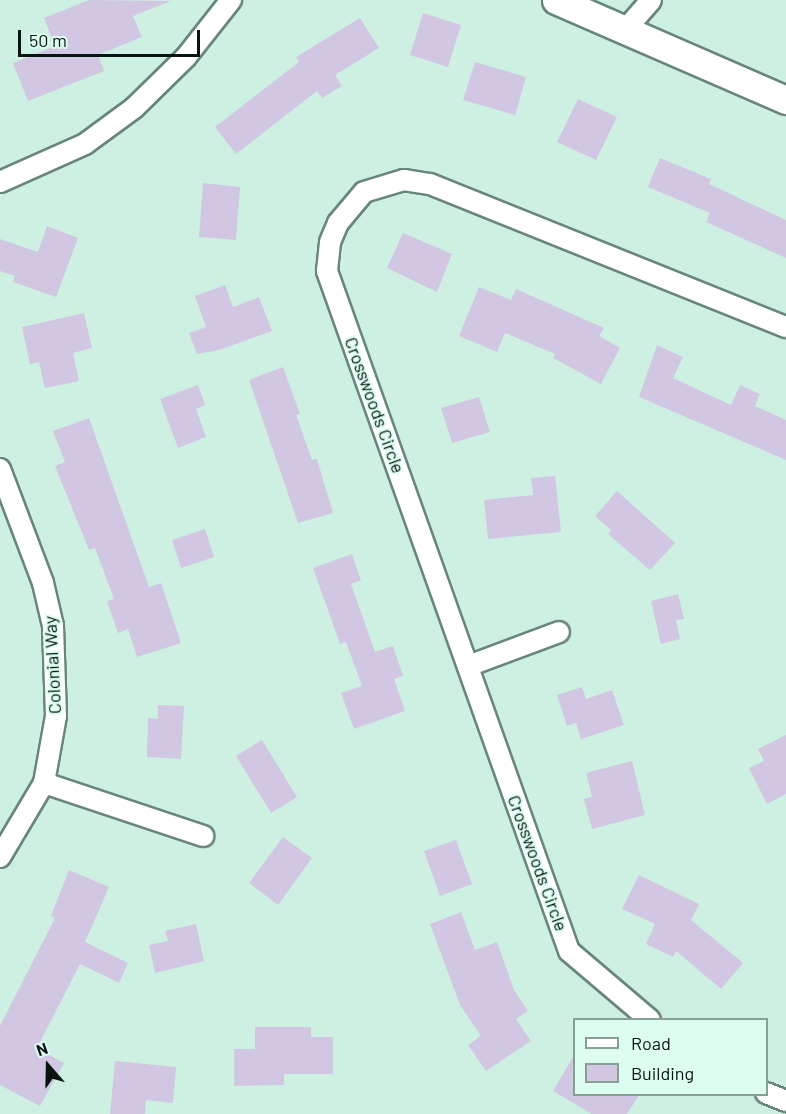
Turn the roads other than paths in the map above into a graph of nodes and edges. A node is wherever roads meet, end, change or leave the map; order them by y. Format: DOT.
graph roads {
  1 [pos="231,0"];
  2 [pos="556,0"];
  3 [pos="651,0"];
  4 [pos="626,28"];
  5 [pos="786,100"];
  6 [pos="0,182"];
  7 [pos="786,327"];
  8 [pos="0,469"];
  9 [pos="559,632"];
  10 [pos="468,666"];
  11 [pos="44,783"];
  12 [pos="203,836"];
  13 [pos="0,857"];
  14 [pos="648,1018"];
  15 [pos="768,1094"];
  16 [pos="786,1101"];
  1 -- 6 [label="street"];
  2 -- 4 [label="street"];
  3 -- 4 [label="street"];
  4 -- 5 [label="street"];
  7 -- 10 [label="street, Crosswoods Circle"];
  8 -- 11 [label="street, Colonial Way"];
  9 -- 10 [label="street"];
  10 -- 14 [label="street, Crosswoods Circle"];
  11 -- 12 [label="street"];
  11 -- 13 [label="street, Colonial Way"];
  15 -- 16 [label="street"];
}
